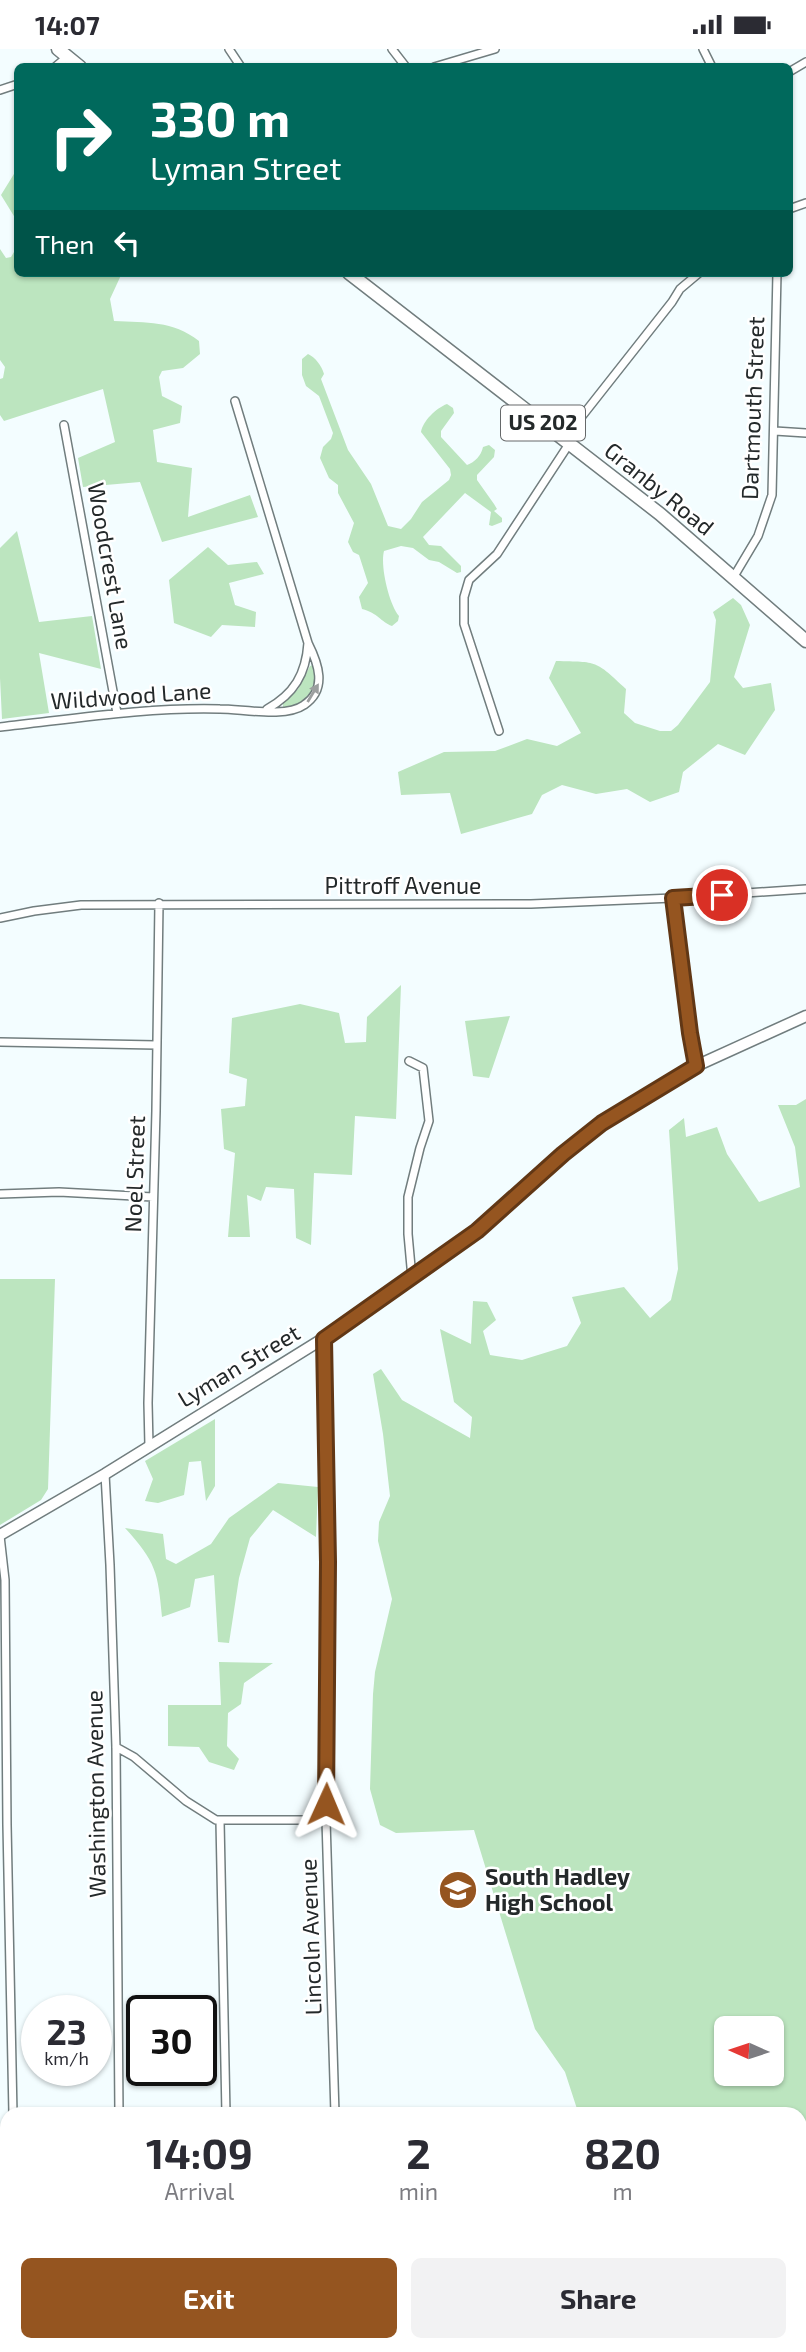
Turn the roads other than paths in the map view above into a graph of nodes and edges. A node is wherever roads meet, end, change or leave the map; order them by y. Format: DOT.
graph roads {
  1 [pos="392,49"];
  2 [pos="495,49"];
  3 [pos="403,63"];
  4 [pos="448,63"];
  5 [pos="357,277"];
  6 [pos="694,277"];
  7 [pos="776,277"];
  8 [pos="235,401"];
  9 [pos="64,425"];
  10 [pos="775,432"];
  11 [pos="806,433"];
  12 [pos="566,442"];
  13 [pos="733,577"];
  14 [pos="806,641"];
  15 [pos="308,643"];
  16 [pos="265,710"];
  17 [pos="117,713"];
  18 [pos="0,727"];
  19 [pos="499,731"];
  20 [pos="806,889"];
  21 [pos="673,898"];
  22 [pos="159,903"];
  23 [pos="0,918"];
  24 [pos="806,1016"];
  25 [pos="0,1042"];
  26 [pos="156,1045"];
  27 [pos="409,1061"];
  28 [pos="696,1066"];
  29 [pos="0,1194"];
  30 [pos="153,1197"];
  31 [pos="412,1277"];
  32 [pos="324,1339"];
  33 [pos="149,1446"];
  34 [pos="105,1474"];
  35 [pos="0,1536"];
  36 [pos="116,1747"];
  37 [pos="326,1820"];
  38 [pos="220,1821"];
  39 [pos="13,2107"];
  40 [pos="120,2107"];
  41 [pos="226,2107"];
  42 [pos="335,2107"];
  1 -- 3 [label="street"];
  2 -- 4 [label="street"];
  5 -- 12 [label="main road, Granby Road / US 202"];
  6 -- 12 [label="street"];
  7 -- 10 [label="street, Dartmouth Street"];
  8 -- 15 [label="street, Wildwood Lane"];
  9 -- 17 [label="street, Woodcrest Lane"];
  10 -- 11 [label="street"];
  10 -- 13 [label="street, Dartmouth Street"];
  12 -- 13 [label="main road, Granby Road / US 202"];
  12 -- 19 [label="street"];
  13 -- 14 [label="main road, Granby Road / US 202"];
  15 -- 16 [label="street, Wildwood Lane"];
  16 -- 15 [label="street, Wildwood Lane, one-way"];
  16 -- 17 [label="street, Wildwood Lane"];
  17 -- 18 [label="street, Wildwood Lane"];
  20 -- 21 [label="street, Pittroff Avenue"];
  21 -- 22 [label="street, Pittroff Avenue"];
  21 -- 28 [label="street"];
  22 -- 23 [label="street, Pittroff Avenue"];
  22 -- 26 [label="street, Noel Street"];
  24 -- 28 [label="main road, Lyman Street"];
  25 -- 26 [label="street"];
  26 -- 30 [label="street, Noel Street"];
  27 -- 31 [label="street"];
  28 -- 31 [label="main road, Lyman Street"];
  29 -- 30 [label="street"];
  30 -- 33 [label="street, Noel Street"];
  31 -- 32 [label="main road, Lyman Street"];
  32 -- 33 [label="main road, Lyman Street"];
  32 -- 37 [label="street, Lincoln Avenue"];
  33 -- 34 [label="main road, Lyman Street"];
  34 -- 35 [label="main road, Lyman Street"];
  34 -- 36 [label="street, Washington Avenue"];
  35 -- 39 [label="street"];
  36 -- 38 [label="street"];
  36 -- 40 [label="street, Washington Avenue"];
  37 -- 38 [label="street"];
  37 -- 42 [label="street, Lincoln Avenue"];
  38 -- 41 [label="street"];
}
